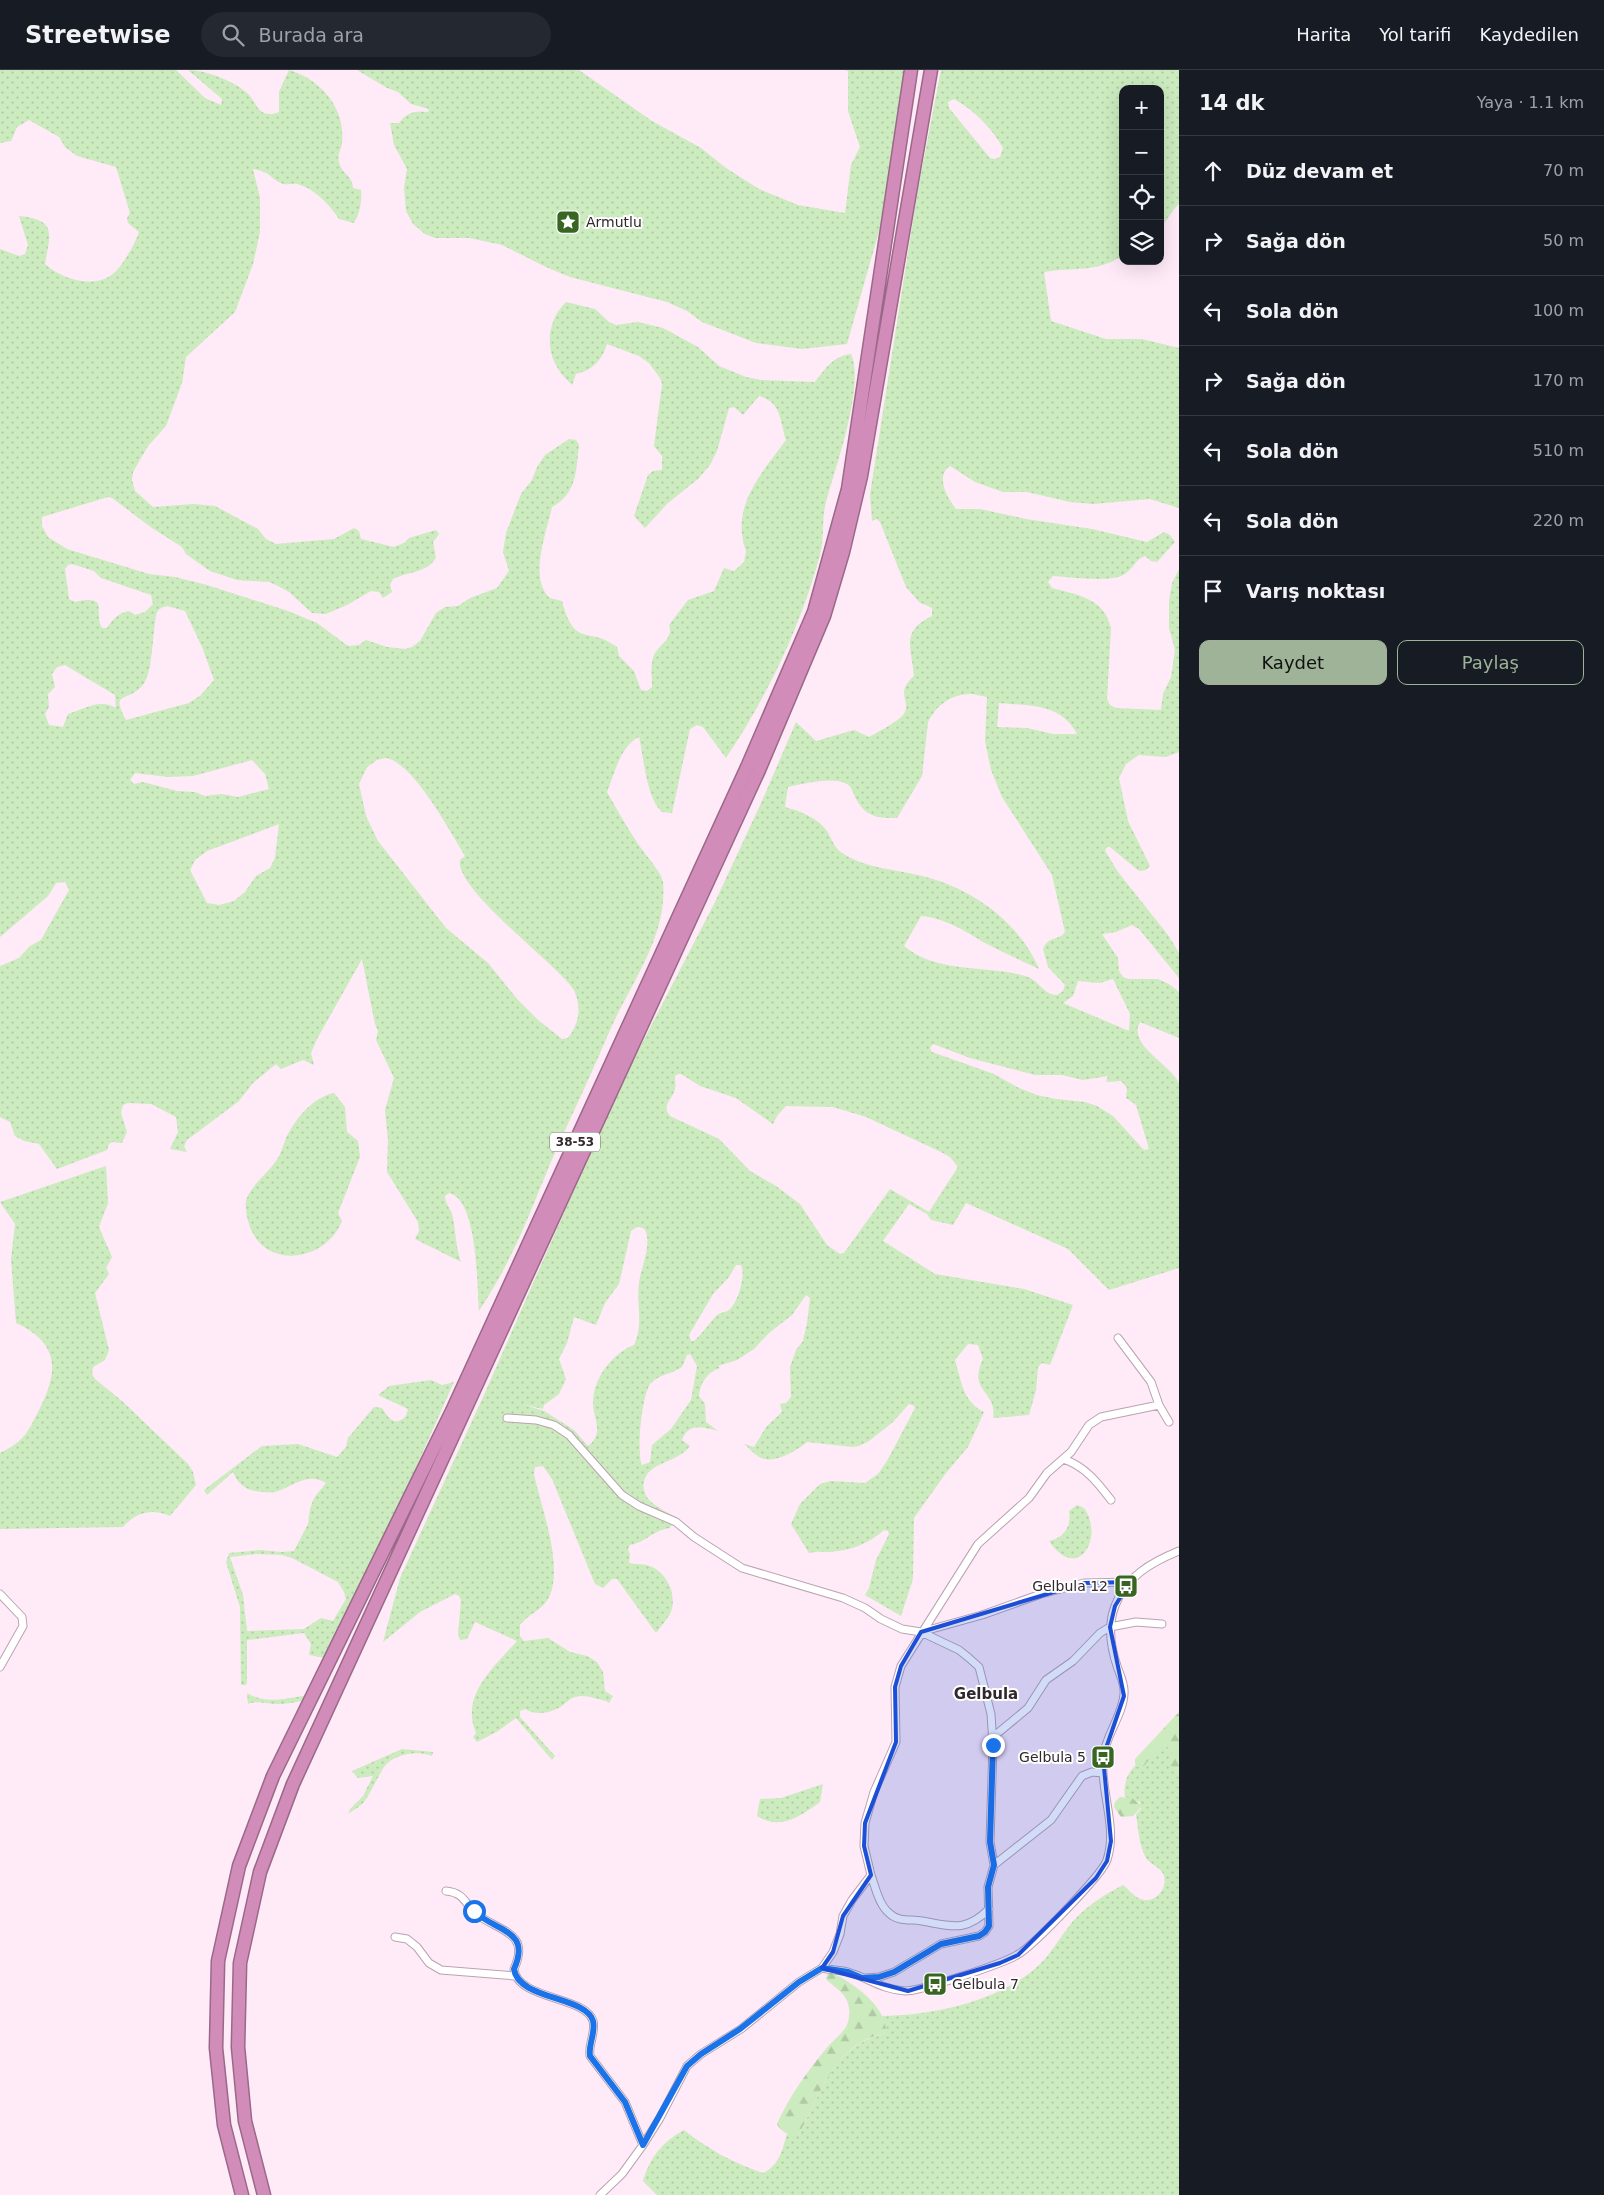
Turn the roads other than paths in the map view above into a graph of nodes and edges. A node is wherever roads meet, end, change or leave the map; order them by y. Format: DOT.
graph roads {
  1 [pos="911,70"];
  2 [pos="931,70"];
  3 [pos="1118,1338"];
  4 [pos="1159,1405"];
  5 [pos="507,1418"];
  6 [pos="1169,1422"];
  7 [pos="1063,1459"];
  8 [pos="1111,1500"];
  9 [pos="1179,1552"];
  10 [pos="1130,1582"];
  11 [pos="0,1594"];
  12 [pos="1162,1624"];
  13 [pos="1110,1627"];
  14 [pos="921,1632"];
  15 [pos="0,1667"];
  16 [pos="993,1737"];
  17 [pos="1103,1773"];
  18 [pos="994,1865"];
  19 [pos="871,1875"];
  20 [pos="446,1891"];
  21 [pos="989,1909"];
  22 [pos="395,1937"];
  23 [pos="822,1968"];
  24 [pos="516,1976"];
  25 [pos="862,1978"];
  26 [pos="643,2145"];
  27 [pos="242,2195"];
  28 [pos="264,2195"];
  29 [pos="600,2195"];
  1 -- 27 [label="highway, 38-53"];
  2 -- 28 [label="highway, 38-53"];
  3 -- 4 [label="street"];
  4 -- 6 [label="street"];
  4 -- 7 [label="street"];
  5 -- 14 [label="street"];
  7 -- 8 [label="street"];
  7 -- 14 [label="street"];
  9 -- 10 [label="street"];
  10 -- 13 [label="street"];
  10 -- 14 [label="street"];
  11 -- 15 [label="street"];
  12 -- 13 [label="street"];
  13 -- 16 [label="street"];
  13 -- 17 [label="street"];
  14 -- 16 [label="street"];
  14 -- 19 [label="street"];
  16 -- 18 [label="street"];
  17 -- 18 [label="street"];
  17 -- 25 [label="street"];
  18 -- 21 [label="street"];
  19 -- 21 [label="street"];
  19 -- 23 [label="street"];
  20 -- 24 [label="street"];
  21 -- 25 [label="street"];
  22 -- 24 [label="street"];
  23 -- 25 [label="street"];
  23 -- 26 [label="street"];
  24 -- 26 [label="street"];
  26 -- 29 [label="street"];
}
